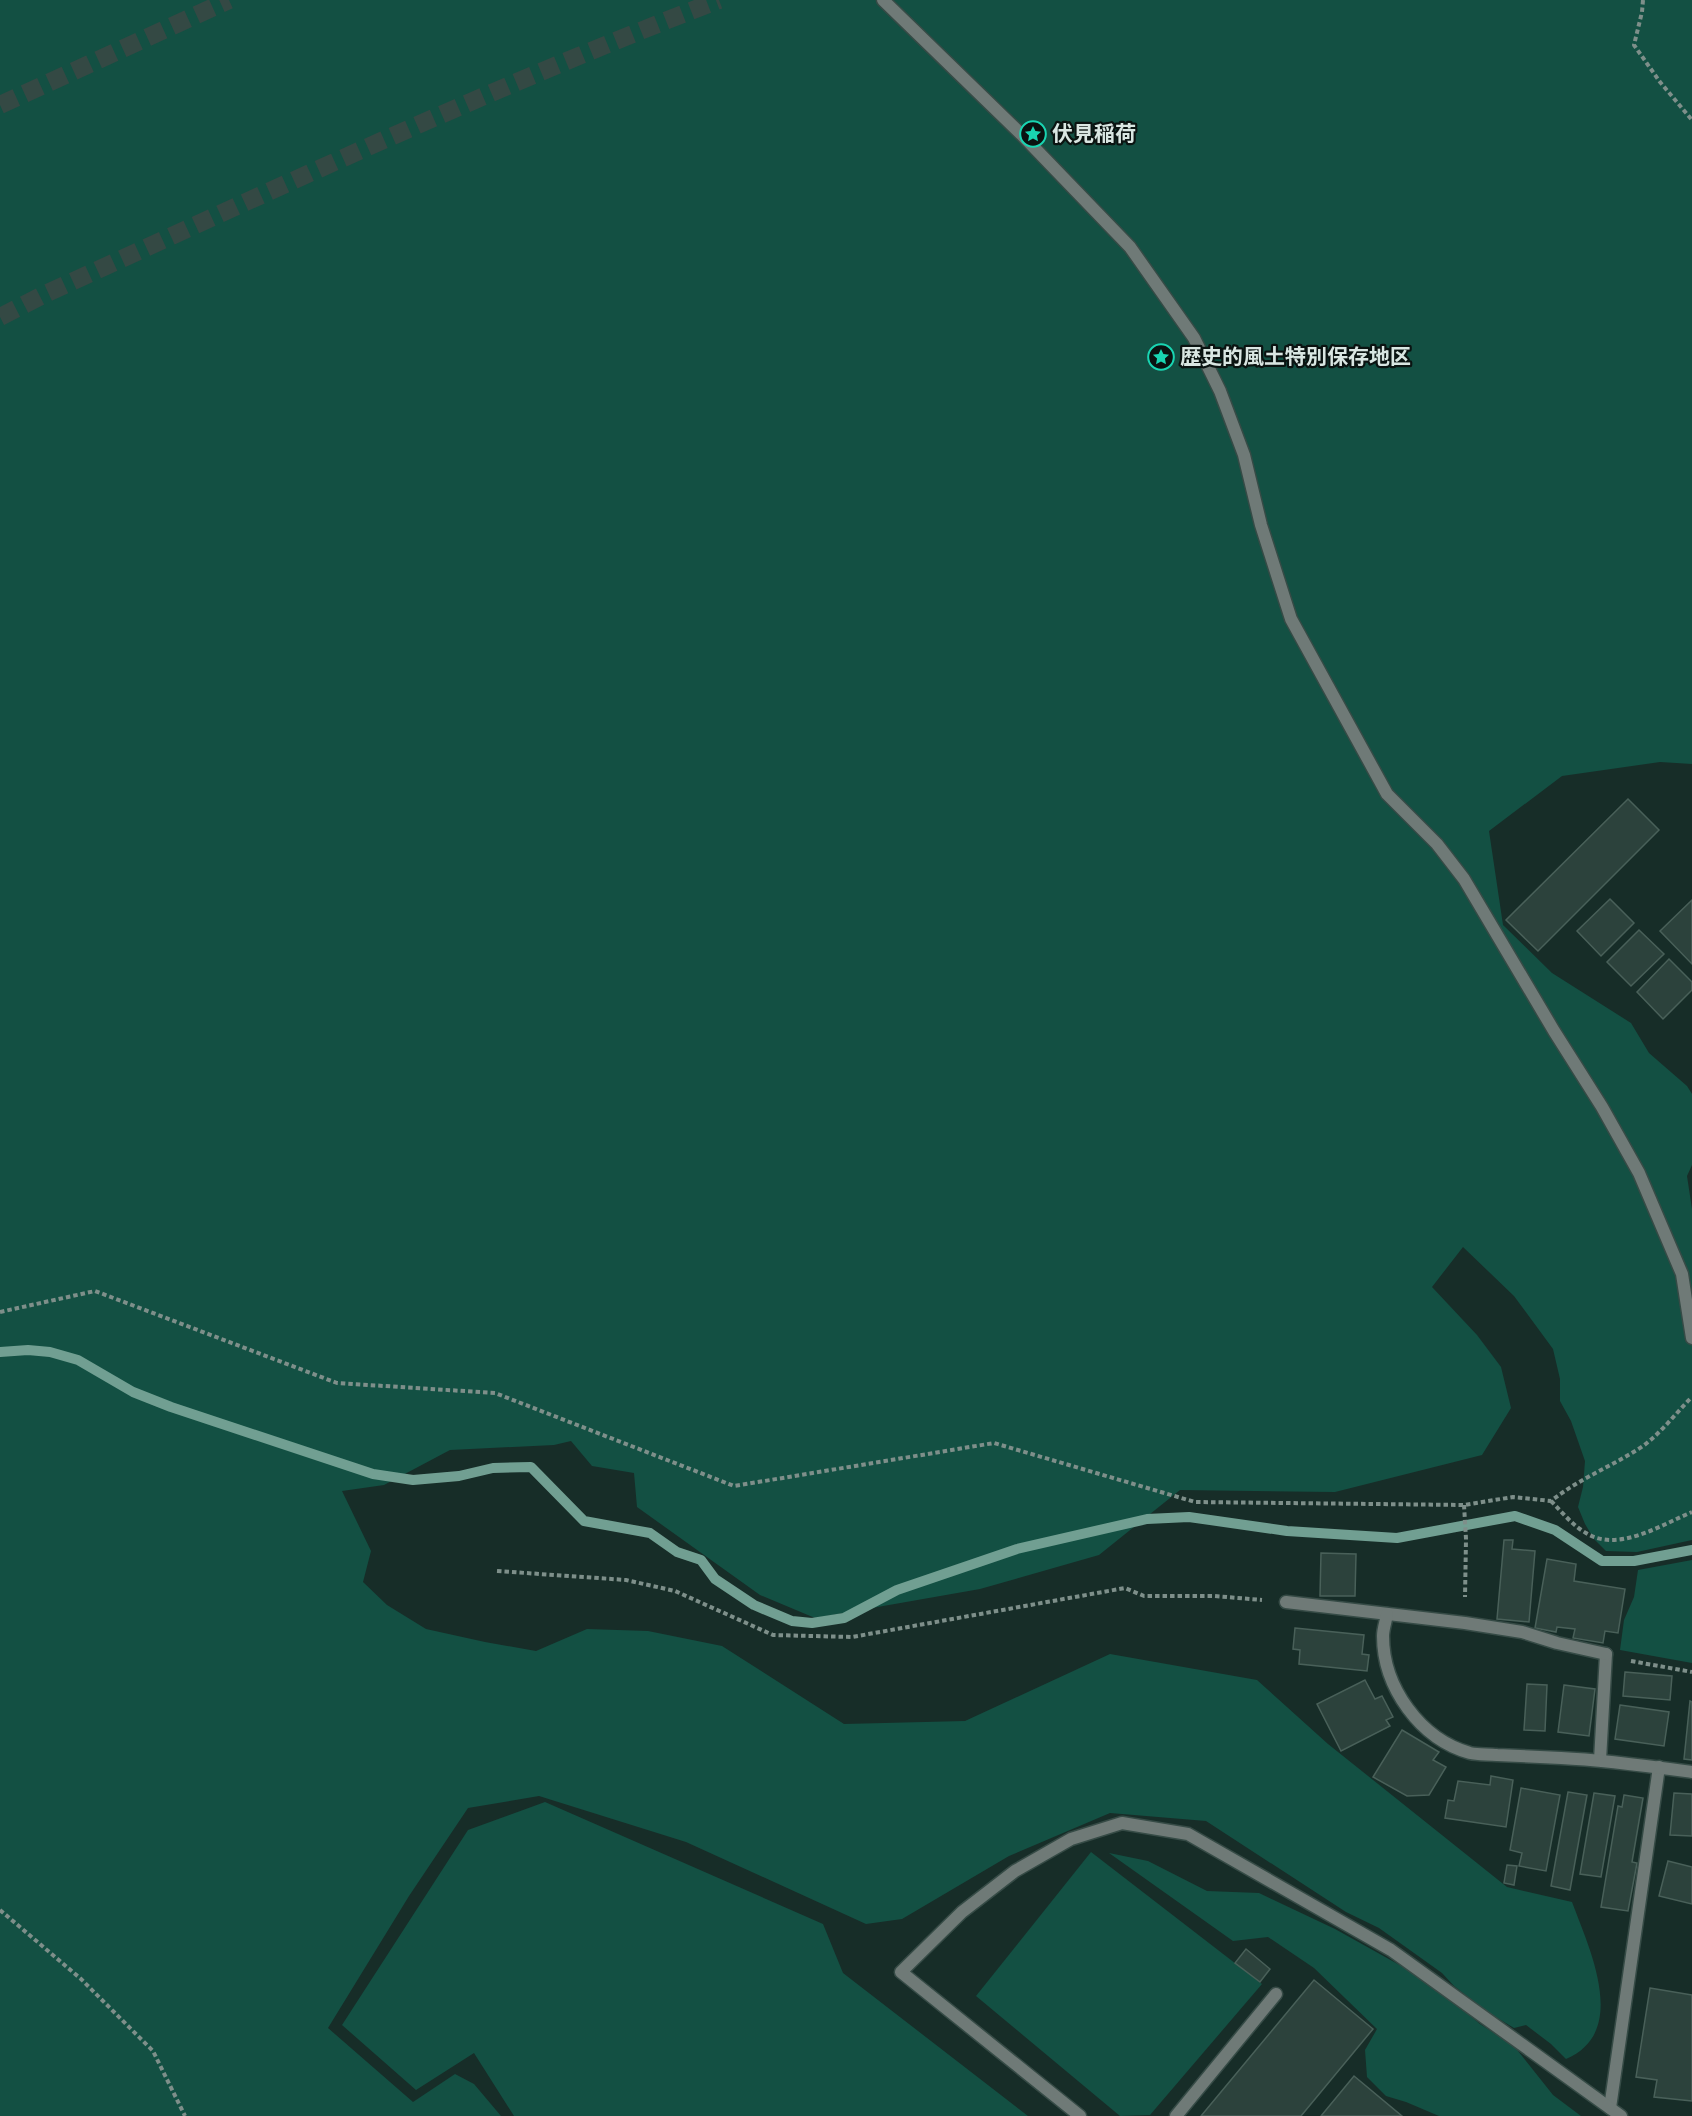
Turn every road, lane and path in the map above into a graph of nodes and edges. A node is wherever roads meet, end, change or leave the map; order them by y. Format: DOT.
graph roads {
  1 [pos="883,0"];
  2 [pos="1643,0"];
  3 [pos="1692,120"];
  4 [pos="0,1312"];
  5 [pos="1692,1338"];
  6 [pos="1692,1397"];
  7 [pos="1551,1501"];
  8 [pos="1464,1505"];
  9 [pos="1692,1512"];
  10 [pos="497,1571"];
  11 [pos="1286,1602"];
  12 [pos="1387,1614"];
  13 [pos="1465,1623"];
  14 [pos="1606,1654"];
  15 [pos="1692,1672"];
  16 [pos="1600,1760"];
  17 [pos="1659,1767"];
  18 [pos="1692,1772"];
  19 [pos="0,1910"];
  20 [pos="1276,1994"];
  21 [pos="1610,2108"];
  22 [pos="185,2116"];
  23 [pos="1080,2116"];
  24 [pos="1176,2116"];
  25 [pos="1621,2116"];
  1 -- 5 [label="street"];
  2 -- 3 [label="path"];
  4 -- 8 [label="path"];
  6 -- 7 [label="path"];
  7 -- 8 [label="path"];
  7 -- 9 [label="path"];
  8 -- 13 [label="path"];
  10 -- 11 [label="path"];
  11 -- 12 [label="street"];
  12 -- 13 [label="street"];
  12 -- 16 [label="street"];
  13 -- 14 [label="street"];
  14 -- 15 [label="path"];
  14 -- 16 [label="street"];
  16 -- 17 [label="street"];
  17 -- 18 [label="street"];
  17 -- 21 [label="street"];
  19 -- 22 [label="path"];
  20 -- 24 [label="street"];
  21 -- 23 [label="street"];
  21 -- 25 [label="street"];
}
